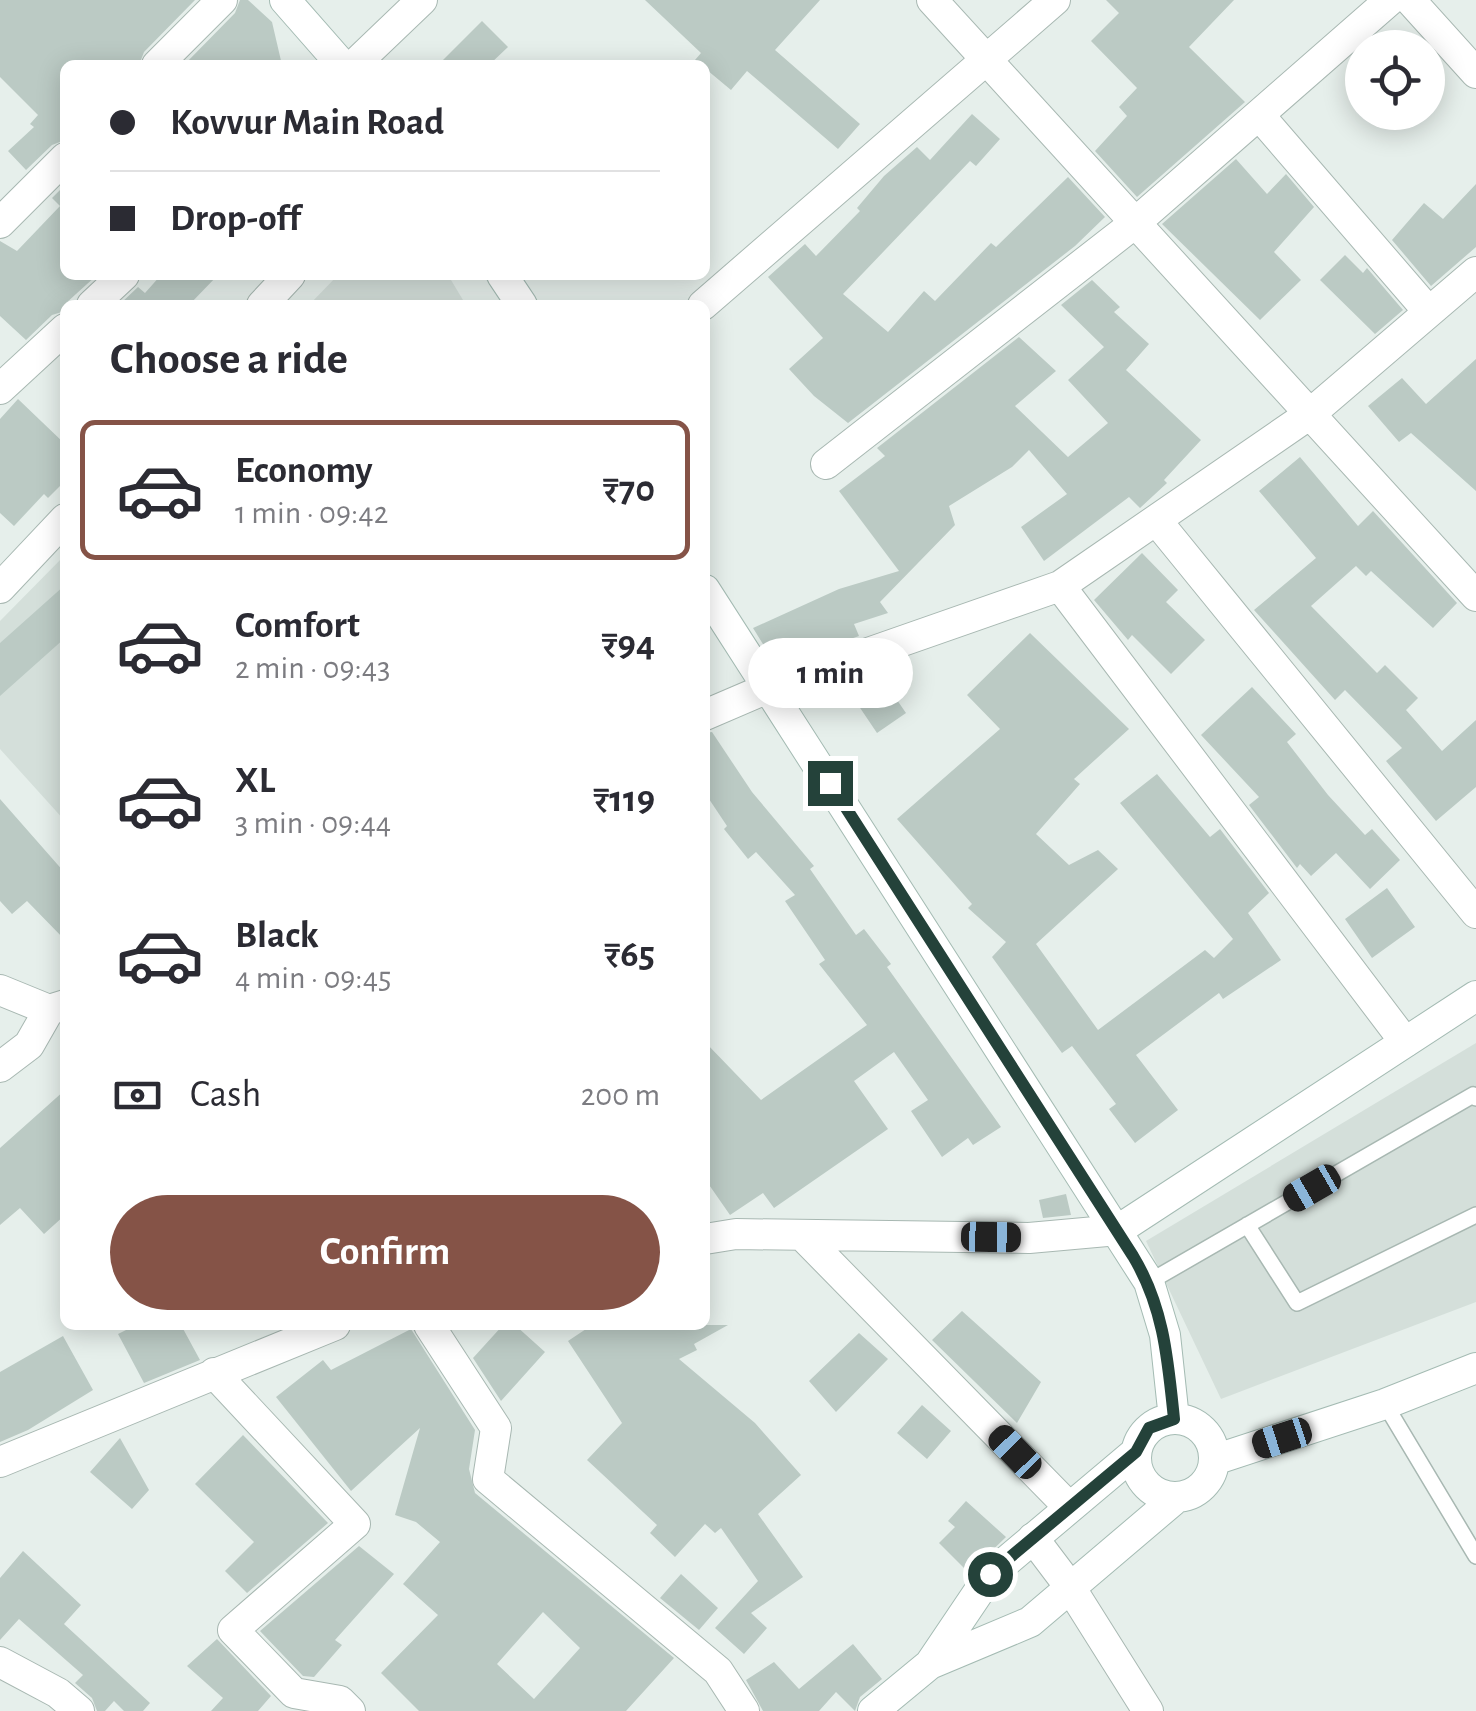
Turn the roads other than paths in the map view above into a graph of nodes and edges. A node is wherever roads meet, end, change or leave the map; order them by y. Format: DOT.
graph roads {
  1 [pos="222,0"];
  2 [pos="286,0"];
  3 [pos="422,0"];
  4 [pos="932,0"];
  5 [pos="1055,0"];
  6 [pos="1390,0"];
  7 [pos="1410,0"];
  8 [pos="984,58"];
  9 [pos="163,60"];
  10 [pos="338,60"];
  11 [pos="359,60"];
  12 [pos="1476,73"];
  13 [pos="1259,115"];
  14 [pos="60,163"];
  15 [pos="0,223"];
  16 [pos="1135,223"];
  17 [pos="1476,272"];
  18 [pos="119,280"];
  19 [pos="285,280"];
  20 [pos="97,300"];
  21 [pos="267,300"];
  22 [pos="709,300"];
  23 [pos="1430,312"];
  24 [pos="60,334"];
  25 [pos="0,388"];
  26 [pos="1310,414"];
  27 [pos="826,464"];
  28 [pos="1156,520"];
  29 [pos="60,523"];
  30 [pos="1060,586"];
  31 [pos="0,588"];
  32 [pos="1476,596"];
  33 [pos="710,598"];
  34 [pos="768,688"];
  35 [pos="710,712"];
  36 [pos="1476,914"];
  37 [pos="0,990"];
  38 [pos="1476,996"];
  39 [pos="57,1007"];
  40 [pos="1405,1042"];
  41 [pos="0,1067"];
  42 [pos="1476,1098"];
  43 [pos="1476,1215"];
  44 [pos="1247,1225"];
  45 [pos="1118,1230"];
  46 [pos="802,1235"];
  47 [pos="710,1239"];
  48 [pos="1149,1282"];
  49 [pos="432,1330"];
  50 [pos="296,1332"];
  51 [pos="1476,1368"];
  52 [pos="214,1373"];
  53 [pos="1385,1404"];
  54 [pos="1174,1419"];
  55 [pos="1136,1452"];
  56 [pos="1214,1460"];
  57 [pos="0,1462"];
  58 [pos="1176,1498"];
  59 [pos="1068,1506"];
  60 [pos="1033,1538"];
  61 [pos="1476,1556"];
  62 [pos="1070,1587"];
  63 [pos="0,1662"];
  64 [pos="930,1664"];
  65 [pos="879,1709"];
  66 [pos="78,1711"];
  67 [pos="350,1711"];
  68 [pos="744,1711"];
  69 [pos="1148,1711"];
  1 -- 9 [label="street"];
  2 -- 10 [label="street"];
  3 -- 11 [label="street"];
  4 -- 8 [label="street"];
  5 -- 8 [label="street"];
  6 -- 13 [label="street"];
  7 -- 12 [label="street"];
  8 -- 16 [label="street"];
  8 -- 22 [label="street"];
  13 -- 16 [label="street"];
  13 -- 23 [label="street"];
  14 -- 15 [label="street"];
  16 -- 26 [label="street"];
  16 -- 27 [label="street"];
  17 -- 23 [label="street"];
  18 -- 20 [label="street"];
  19 -- 21 [label="street"];
  23 -- 26 [label="street"];
  24 -- 25 [label="street"];
  26 -- 28 [label="street"];
  26 -- 32 [label="street"];
  28 -- 30 [label="street"];
  28 -- 36 [label="street"];
  29 -- 31 [label="street"];
  30 -- 34 [label="street"];
  30 -- 40 [label="street"];
  33 -- 34 [label="street"];
  34 -- 35 [label="street"];
  34 -- 45 [label="street"];
  37 -- 39 [label="street"];
  38 -- 40 [label="street"];
  39 -- 41 [label="street"];
  40 -- 45 [label="street"];
  42 -- 44 [label="lane"];
  43 -- 44 [label="lane"];
  44 -- 48 [label="lane"];
  45 -- 46 [label="street"];
  45 -- 48 [label="street"];
  46 -- 47 [label="street"];
  46 -- 59 [label="street"];
  48 -- 54 [label="street"];
  49 -- 68 [label="street"];
  50 -- 52 [label="street"];
  51 -- 53 [label="street"];
  52 -- 57 [label="street"];
  52 -- 67 [label="street"];
  53 -- 56 [label="street"];
  53 -- 61 [label="lane"];
  54 -- 55 [label="street"];
  54 -- 56 [label="street"];
  55 -- 58 [label="street"];
  55 -- 59 [label="street"];
  56 -- 58 [label="street"];
  58 -- 62 [label="street"];
  59 -- 60 [label="street"];
  60 -- 62 [label="street"];
  60 -- 64 [label="street"];
  62 -- 64 [label="street"];
  62 -- 69 [label="street"];
  63 -- 66 [label="street"];
  64 -- 65 [label="street"];
}
